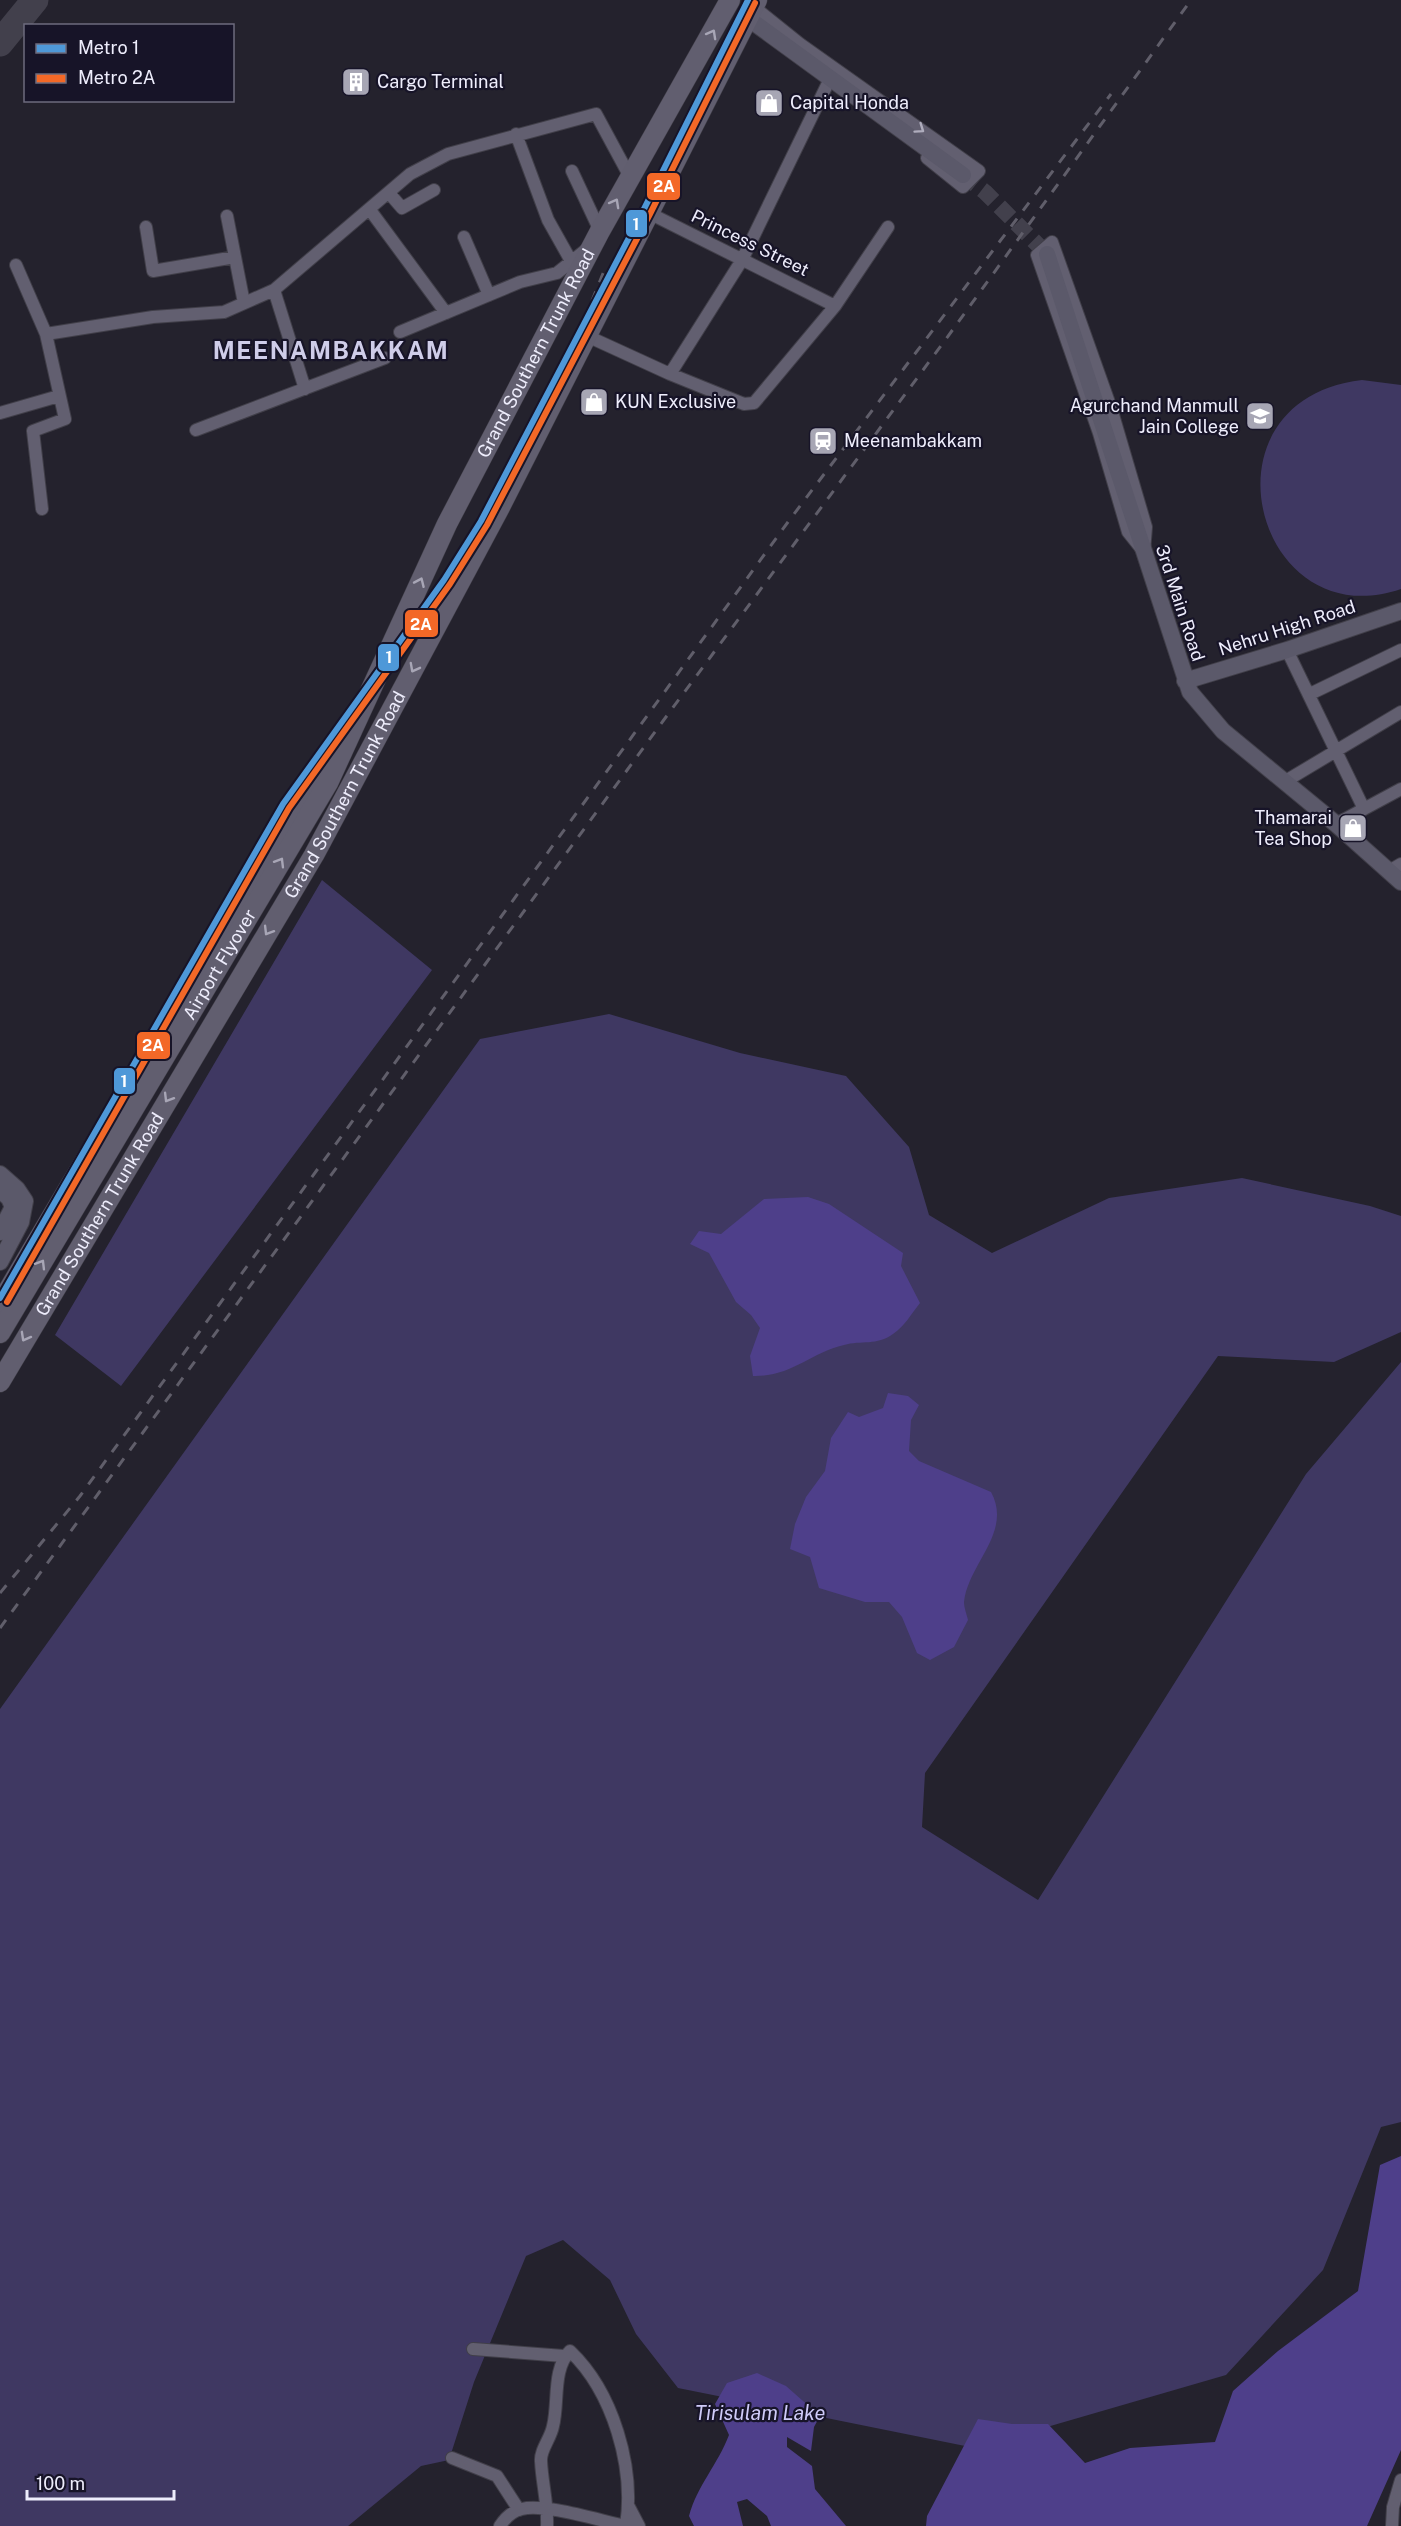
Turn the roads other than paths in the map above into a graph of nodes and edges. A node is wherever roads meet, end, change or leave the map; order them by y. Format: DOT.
graph roads {
  1 [pos="730,0"];
  2 [pos="752,13"];
  3 [pos="827,85"];
  4 [pos="516,134"];
  5 [pos="572,171"];
  6 [pos="963,175"];
  7 [pos="630,177"];
  8 [pos="434,190"];
  9 [pos="389,193"];
  10 [pos="370,210"];
  11 [pos="649,213"];
  12 [pos="227,216"];
  13 [pos="146,227"];
  14 [pos="888,227"];
  15 [pos="464,237"];
  16 [pos="597,238"];
  17 [pos="1047,254"];
  18 [pos="235,257"];
  19 [pos="742,260"];
  20 [pos="571,261"];
  21 [pos="16,265"];
  22 [pos="274,290"];
  23 [pos="489,295"];
  24 [pos="244,303"];
  25 [pos="835,306"];
  26 [pos="446,313"];
  27 [pos="400,332"];
  28 [pos="46,334"];
  29 [pos="587,336"];
  30 [pos="385,358"];
  31 [pos="670,374"];
  32 [pos="305,389"];
  33 [pos="59,396"];
  34 [pos="0,413"];
  35 [pos="196,430"];
  36 [pos="42,509"];
  37 [pos="1144,552"];
  38 [pos="1400,613"];
  39 [pos="1287,650"];
  40 [pos="1401,650"];
  41 [pos="1185,681"];
  42 [pos="1310,694"];
  43 [pos="1401,712"];
  44 [pos="344,750"];
  45 [pos="1335,754"];
  46 [pos="1284,782"];
  47 [pos="1401,789"];
  48 [pos="1364,809"];
  49 [pos="1336,824"];
  50 [pos="1397,872"];
  51 [pos="0,1174"];
  52 [pos="0,1190"];
  53 [pos="0,1232"];
  54 [pos="0,1262"];
  55 [pos="0,1304"];
  56 [pos="0,1333"];
  57 [pos="0,1382"];
  58 [pos="473,2349"];
  59 [pos="564,2356"];
  60 [pos="452,2458"];
  61 [pos="1401,2480"];
  62 [pos="629,2507"];
  63 [pos="519,2510"];
  64 [pos="548,2511"];
  65 [pos="1395,2522"];
  66 [pos="500,2526"];
  67 [pos="547,2526"];
  68 [pos="626,2526"];
  69 [pos="639,2526"];
  7 -- 1 [label="main road, Grand Southern Trunk Road, one-way"];
  2 -- 3 [label="street"];
  2 -- 3 [label="street, one-way"];
  2 -- 6 [label="street"];
  2 -- 11 [label="main road, Grand Southern Trunk Road"];
  3 -- 19 [label="street"];
  4 -- 7 [label="street"];
  4 -- 9 [label="street"];
  4 -- 20 [label="street"];
  5 -- 16 [label="street"];
  16 -- 7 [label="main road, Grand Southern Trunk Road, one-way"];
  8 -- 9 [label="street"];
  9 -- 10 [label="street"];
  10 -- 22 [label="street"];
  10 -- 26 [label="street"];
  11 -- 19 [label="street, Princess Street"];
  11 -- 29 [label="main road, Grand Southern Trunk Road"];
  12 -- 18 [label="street"];
  13 -- 18 [label="street"];
  14 -- 25 [label="street"];
  15 -- 23 [label="street"];
  16 -- 20 [label="street"];
  44 -- 16 [label="main road, Grand Southern Trunk Road, one-way"];
  17 -- 37 [label="street, 3rd Main Road"];
  18 -- 24 [label="street"];
  19 -- 25 [label="street, Princess Street"];
  19 -- 31 [label="street"];
  20 -- 23 [label="street"];
  21 -- 28 [label="street"];
  22 -- 24 [label="street"];
  22 -- 32 [label="street"];
  23 -- 26 [label="street"];
  24 -- 28 [label="street"];
  25 -- 31 [label="street"];
  26 -- 27 [label="street"];
  28 -- 33 [label="street"];
  29 -- 31 [label="street"];
  29 -- 57 [label="main road, Grand Southern Trunk Road, one-way"];
  30 -- 32 [label="street"];
  32 -- 35 [label="street"];
  33 -- 34 [label="street"];
  33 -- 36 [label="street"];
  37 -- 37 [label="street"];
  37 -- 41 [label="street, 3rd Main Road"];
  38 -- 39 [label="street, Nehru High Road"];
  39 -- 41 [label="street, Nehru High Road"];
  39 -- 42 [label="street"];
  40 -- 42 [label="street"];
  41 -- 46 [label="street, 3rd Main Road"];
  42 -- 45 [label="street"];
  43 -- 45 [label="street"];
  44 -- 55 [label="main road"];
  56 -- 44 [label="main road, Airport Flyover, one-way"];
  45 -- 46 [label="street"];
  45 -- 48 [label="street"];
  46 -- 49 [label="street, 3rd Main Road"];
  47 -- 48 [label="street"];
  48 -- 49 [label="street"];
  49 -- 50 [label="street, 3rd Main Road"];
  51 -- 54 [label="street"];
  52 -- 53 [label="street"];
  58 -- 59 [label="street"];
  59 -- 62 [label="street"];
  59 -- 64 [label="street"];
  60 -- 63 [label="street"];
  61 -- 65 [label="street"];
  62 -- 68 [label="street"];
  62 -- 69 [label="street"];
  63 -- 64 [label="street"];
  63 -- 66 [label="street"];
  64 -- 67 [label="street"];
  64 -- 68 [label="street"];
}
